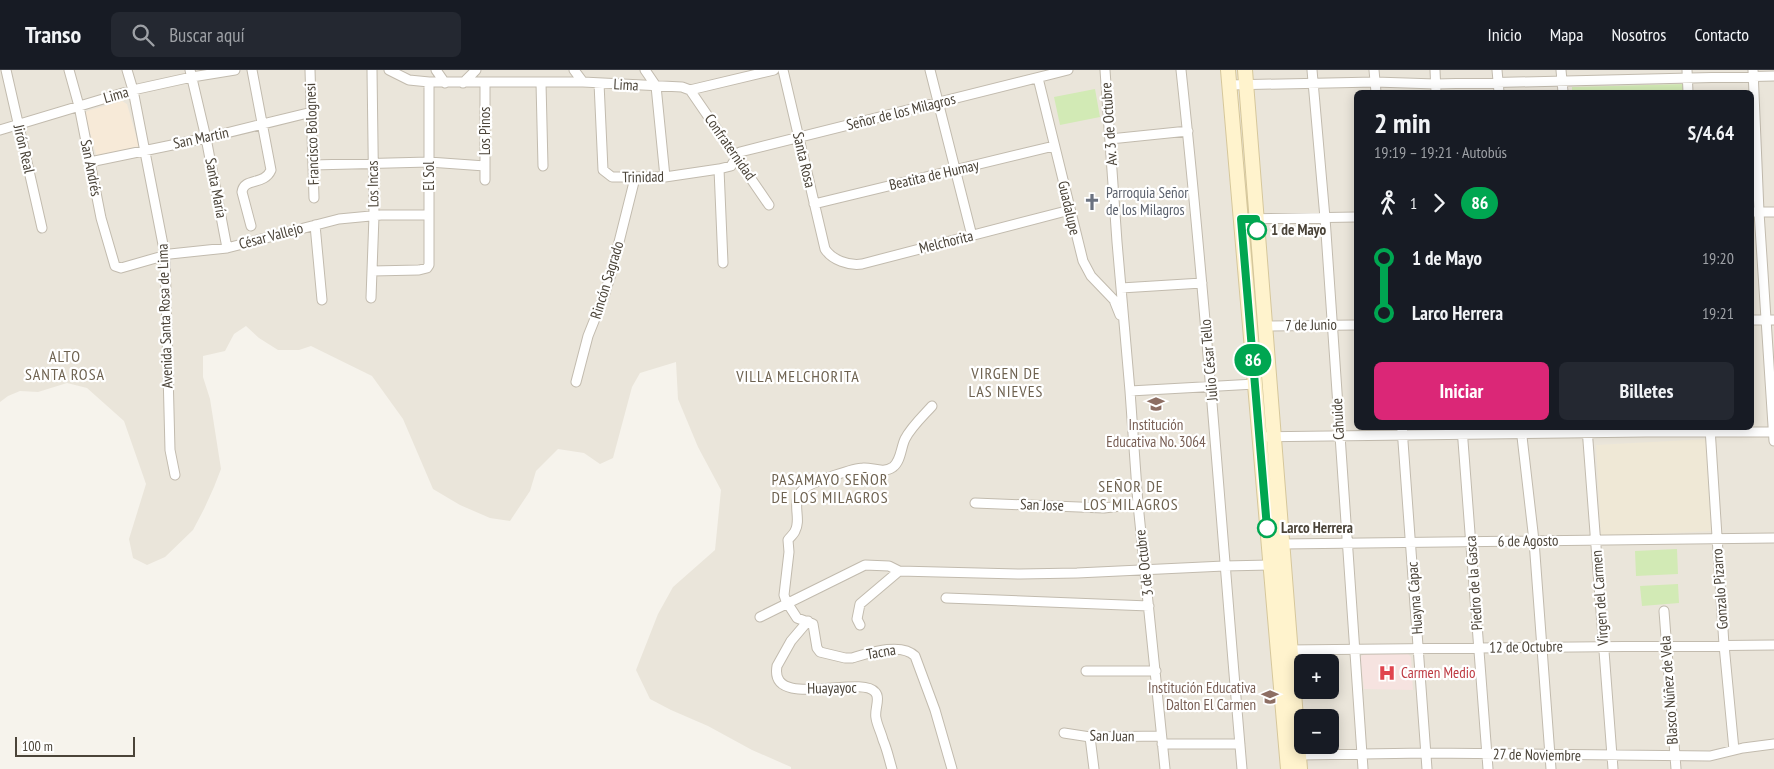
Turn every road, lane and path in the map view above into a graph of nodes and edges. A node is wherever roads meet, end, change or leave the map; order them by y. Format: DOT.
graph roads {
  1 [pos="6,70"];
  2 [pos="69,70"];
  3 [pos="127,70"];
  4 [pos="235,70"];
  5 [pos="252,70"];
  6 [pos="310,70"];
  7 [pos="372,70"];
  8 [pos="389,70"];
  9 [pos="436,70"];
  10 [pos="476,70"];
  11 [pos="574,70"];
  12 [pos="646,70"];
  13 [pos="774,70"];
  14 [pos="783,70"];
  15 [pos="930,70"];
  16 [pos="1068,70"];
  17 [pos="1106,70"];
  18 [pos="1181,70"];
  19 [pos="1228,70"];
  20 [pos="1312,70"];
  21 [pos="1374,70"];
  22 [pos="1434,70"];
  23 [pos="1497,70"];
  24 [pos="1561,70"];
  25 [pos="1753,73"];
  26 [pos="191,74"];
  27 [pos="1623,74"];
  28 [pos="1687,74"];
  29 [pos="1774,76"];
  30 [pos="1245,77"];
  31 [pos="1038,78"];
  32 [pos="1562,80"];
  33 [pos="429,82"];
  34 [pos="485,82"];
  35 [pos="541,82"];
  36 [pos="582,82"];
  37 [pos="1375,82"];
  38 [pos="1498,82"];
  39 [pos="445,83"];
  40 [pos="463,83"];
  41 [pos="1314,83"];
  42 [pos="599,84"];
  43 [pos="1229,85"];
  44 [pos="656,86"];
  45 [pos="1436,88"];
  46 [pos="133,90"];
  47 [pos="690,90"];
  48 [pos="1376,90"];
  49 [pos="1499,90"];
  50 [pos="1563,90"];
  51 [pos="1688,90"];
  52 [pos="1753,90"];
  53 [pos="937,103"];
  54 [pos="79,106"];
  55 [pos="312,112"];
  56 [pos="263,123"];
  57 [pos="18,124"];
  58 [pos="0,130"];
  59 [pos="1188,131"];
  60 [pos="799,136"];
  61 [pos="206,138"];
  62 [pos="1110,139"];
  63 [pos="1754,142"];
  64 [pos="1054,146"];
  65 [pos="145,149"];
  66 [pos="736,157"];
  67 [pos="90,162"];
  68 [pos="429,162"];
  69 [pos="373,163"];
  70 [pos="313,165"];
  71 [pos="485,166"];
  72 [pos="543,166"];
  73 [pos="719,169"];
  74 [pos="955,170"];
  75 [pos="665,177"];
  76 [pos="635,178"];
  77 [pos="485,180"];
  78 [pos="314,198"];
  79 [pos="814,204"];
  80 [pos="769,205"];
  81 [pos="1070,210"];
  82 [pos="1755,212"];
  83 [pos="1774,212"];
  84 [pos="429,215"];
  85 [pos="374,216"];
  86 [pos="1354,217"];
  87 [pos="1325,218"];
  88 [pos="1241,219"];
  89 [pos="1256,219"];
  90 [pos="315,225"];
  91 [pos="251,226"];
  92 [pos="42,228"];
  93 [pos="972,236"];
  94 [pos="227,248"];
  95 [pos="825,249"];
  96 [pos="165,255"];
  97 [pos="723,263"];
  98 [pos="115,266"];
  99 [pos="372,272"];
  100 [pos="1202,283"];
  101 [pos="1121,288"];
  102 [pos="371,298"];
  103 [pos="322,300"];
  104 [pos="1754,320"];
  105 [pos="1770,320"];
  106 [pos="1354,324"];
  107 [pos="1332,325"];
  108 [pos="1265,326"];
  109 [pos="1124,328"];
  110 [pos="576,382"];
  111 [pos="1255,384"];
  112 [pos="1211,386"];
  113 [pos="1130,391"];
  114 [pos="932,406"];
  115 [pos="1587,430"];
  116 [pos="1646,430"];
  117 [pos="1710,430"];
  118 [pos="1403,431"];
  119 [pos="1462,431"];
  120 [pos="1521,431"];
  121 [pos="1774,432"];
  122 [pos="1339,436"];
  123 [pos="1259,437"];
  124 [pos="1274,437"];
  125 [pos="1774,441"];
  126 [pos="176,475"];
  127 [pos="976,503"];
  128 [pos="1138,504"];
  129 [pos="1774,538"];
  130 [pos="1717,539"];
  131 [pos="1596,540"];
  132 [pos="1534,541"];
  133 [pos="1411,542"];
  134 [pos="1470,542"];
  135 [pos="1282,544"];
  136 [pos="1346,544"];
  137 [pos="1270,565"];
  138 [pos="1224,566"];
  139 [pos="1144,569"];
  140 [pos="899,571"];
  141 [pos="946,598"];
  142 [pos="788,604"];
  143 [pos="1149,606"];
  144 [pos="1664,611"];
  145 [pos="760,617"];
  146 [pos="808,621"];
  147 [pos="860,625"];
  148 [pos="1724,645"];
  149 [pos="1774,645"];
  150 [pos="1665,646"];
  151 [pos="1542,647"];
  152 [pos="1603,647"];
  153 [pos="1418,648"];
  154 [pos="1479,648"];
  155 [pos="1354,649"];
  156 [pos="1284,651"];
  157 [pos="1086,671"];
  158 [pos="1156,671"];
  159 [pos="1064,733"];
  160 [pos="1090,737"];
  161 [pos="1162,740"];
  162 [pos="1240,744"];
  163 [pos="1774,744"];
  164 [pos="1734,750"];
  165 [pos="1426,753"];
  166 [pos="1487,754"];
  167 [pos="1674,754"];
  168 [pos="1362,755"];
  169 [pos="1550,755"];
  170 [pos="1612,756"];
  171 [pos="1299,762"];
  172 [pos="892,769"];
  173 [pos="952,769"];
  174 [pos="1094,769"];
  175 [pos="1165,769"];
  176 [pos="1242,769"];
  177 [pos="1288,769"];
  178 [pos="1363,769"];
  179 [pos="1427,769"];
  180 [pos="1488,769"];
  181 [pos="1551,769"];
  182 [pos="1613,769"];
  183 [pos="1676,769"];
  1 -- 57 [label="street, Jirón Real"];
  2 -- 54 [label="street, San Andrés"];
  3 -- 46 [label="street, Avenida Santa Rosa de Lima"];
  4 -- 26 [label="street, Lima"];
  5 -- 56 [label="street"];
  6 -- 55 [label="street, Francisco Bolognesi"];
  7 -- 69 [label="street, Los Incas"];
  8 -- 33 [label="street, Lima"];
  9 -- 39 [label="street"];
  10 -- 40 [label="street"];
  11 -- 36 [label="street"];
  12 -- 44 [label="street"];
  13 -- 47 [label="street"];
  14 -- 60 [label="street, Santa Rosa"];
  15 -- 53 [label="street"];
  16 -- 31 [label="street, Señor de los Milagros"];
  17 -- 62 [label="street, Av. 3 de Octubre"];
  18 -- 59 [label="street, Julio César Tello"];
  19 -- 43 [label="street"];
  20 -- 41 [label="street, Cahuide"];
  21 -- 37 [label="street"];
  22 -- 45 [label="street"];
  23 -- 38 [label="street"];
  24 -- 32 [label="street"];
  25 -- 28 [label="street"];
  25 -- 29 [label="street"];
  25 -- 52 [label="street"];
  26 -- 46 [label="street, Lima"];
  26 -- 61 [label="street, Santa María"];
  27 -- 28 [label="street"];
  27 -- 32 [label="street"];
  28 -- 51 [label="street"];
  30 -- 41 [label="street"];
  30 -- 43 [label="street"];
  30 -- 89 [label="street"];
  31 -- 53 [label="street, Señor de los Milagros"];
  31 -- 64 [label="street, Guadalupe"];
  32 -- 38 [label="street"];
  32 -- 50 [label="street"];
  33 -- 39 [label="street, Lima"];
  33 -- 68 [label="street, El Sol"];
  34 -- 35 [label="street, Lima"];
  34 -- 40 [label="street, Lima"];
  34 -- 71 [label="street, Los Pinos"];
  35 -- 36 [label="street, Lima"];
  35 -- 72 [label="street"];
  36 -- 42 [label="street, Lima"];
  37 -- 41 [label="street"];
  37 -- 45 [label="street"];
  37 -- 48 [label="street"];
  38 -- 45 [label="street"];
  38 -- 49 [label="street"];
  39 -- 40 [label="street, Lima"];
  41 -- 87 [label="street, Cahuide"];
  42 -- 44 [label="street, Lima"];
  42 -- 76 [label="street, Trinidad"];
  43 -- 88 [label="street"];
  44 -- 47 [label="street, Lima"];
  44 -- 75 [label="street"];
  46 -- 54 [label="street, Lima"];
  46 -- 65 [label="street, Avenida Santa Rosa de Lima"];
  47 -- 66 [label="street, Confraternidad"];
  53 -- 60 [label="street, Señor de los Milagros"];
  53 -- 74 [label="street"];
  54 -- 57 [label="street, Lima"];
  54 -- 67 [label="street, San Andrés"];
  55 -- 56 [label="street, San Martin"];
  55 -- 70 [label="street, Francisco Bolognesi"];
  56 -- 61 [label="street, San Martin"];
  56 -- 91 [label="street"];
  57 -- 58 [label="street, Lima"];
  57 -- 92 [label="street, Jirón Real"];
  59 -- 62 [label="street"];
  59 -- 100 [label="street, Julio César Tello"];
  60 -- 66 [label="street, Señor de los Milagros"];
  60 -- 79 [label="street, Santa Rosa"];
  61 -- 65 [label="street, San Martin"];
  61 -- 94 [label="street, Santa María"];
  62 -- 101 [label="street, Av. 3 de Octubre"];
  63 -- 82 [label="street"];
  64 -- 74 [label="street, Beatita de Humay"];
  64 -- 81 [label="street, Guadalupe"];
  65 -- 67 [label="street, San Martin"];
  65 -- 96 [label="street, Avenida Santa Rosa de Lima"];
  66 -- 73 [label="street, Trinidad"];
  66 -- 80 [label="street, Confraternidad"];
  67 -- 98 [label="street, San Andrés"];
  68 -- 69 [label="street"];
  68 -- 71 [label="street"];
  68 -- 84 [label="street, El Sol"];
  69 -- 70 [label="street"];
  69 -- 85 [label="street, Los Incas"];
  70 -- 78 [label="street, Francisco Bolognesi"];
  71 -- 77 [label="street, Los Pinos"];
  73 -- 75 [label="street, Trinidad"];
  73 -- 97 [label="street"];
  74 -- 79 [label="street, Beatita de Humay"];
  74 -- 93 [label="street"];
  75 -- 76 [label="street, Trinidad"];
  76 -- 110 [label="street, Rincón Sagrado"];
  79 -- 95 [label="street, Santa Rosa"];
  81 -- 93 [label="street, Melchorita"];
  81 -- 109 [label="street, Guadalupe"];
  82 -- 83 [label="street"];
  82 -- 105 [label="street"];
  84 -- 85 [label="street, César Vallejo"];
  84 -- 99 [label="street, El Sol"];
  85 -- 90 [label="street, César Vallejo"];
  85 -- 99 [label="street, Los Incas"];
  86 -- 87 [label="street"];
  87 -- 89 [label="street"];
  87 -- 107 [label="street, Cahuide"];
  88 -- 89 [label="street"];
  88 -- 111 [label="street"];
  89 -- 108 [label="street"];
  90 -- 94 [label="street, César Vallejo"];
  90 -- 103 [label="street"];
  93 -- 95 [label="street, Melchorita"];
  94 -- 96 [label="street, César Vallejo"];
  96 -- 98 [label="street, César Vallejo"];
  96 -- 126 [label="street, Avenida Santa Rosa de Lima"];
  99 -- 102 [label="street, Los Incas"];
  100 -- 101 [label="street"];
  100 -- 112 [label="street, Julio César Tello"];
  101 -- 109 [label="street, Av. 3 de Octubre"];
  104 -- 105 [label="street"];
  105 -- 121 [label="street"];
  106 -- 107 [label="street, 7 de Junio"];
  107 -- 108 [label="street, 7 de Junio"];
  107 -- 122 [label="street, Cahuide"];
  108 -- 124 [label="street"];
  109 -- 113 [label="street, 3 de Octubre"];
  111 -- 112 [label="street"];
  111 -- 123 [label="street"];
  112 -- 113 [label="street"];
  112 -- 138 [label="street, Julio César Tello"];
  113 -- 128 [label="street, 3 de Octubre"];
  114 -- 142 [label="street"];
  115 -- 116 [label="street"];
  115 -- 120 [label="street"];
  115 -- 131 [label="street, Virgen del Carmen"];
  116 -- 117 [label="street"];
  117 -- 121 [label="street"];
  117 -- 130 [label="street, Gonzalo Pizarro"];
  118 -- 119 [label="street"];
  118 -- 122 [label="street"];
  118 -- 133 [label="street, Huayna Cápac"];
  119 -- 120 [label="street"];
  119 -- 134 [label="street, Piedro de la Gasca"];
  120 -- 132 [label="street"];
  121 -- 125 [label="street"];
  122 -- 124 [label="street"];
  122 -- 136 [label="street, Cahuide"];
  123 -- 124 [label="street"];
  123 -- 137 [label="street"];
  124 -- 135 [label="street"];
  127 -- 128 [label="street, San Jose"];
  128 -- 139 [label="street, 3 de Octubre"];
  129 -- 130 [label="street, 6 de Agosto"];
  130 -- 131 [label="street, 6 de Agosto"];
  130 -- 148 [label="street, Gonzalo Pizarro"];
  131 -- 132 [label="street, 6 de Agosto"];
  131 -- 152 [label="street, Virgen del Carmen"];
  132 -- 134 [label="street, 6 de Agosto"];
  132 -- 151 [label="street"];
  133 -- 134 [label="street, 6 de Agosto"];
  133 -- 136 [label="street, 6 de Agosto"];
  133 -- 153 [label="street, Huayna Cápac"];
  134 -- 154 [label="street, Piedro de la Gasca"];
  135 -- 136 [label="street, 6 de Agosto"];
  135 -- 156 [label="street"];
  136 -- 155 [label="street, Cahuide"];
  137 -- 138 [label="street"];
  137 -- 156 [label="street"];
  138 -- 139 [label="street"];
  138 -- 162 [label="street, Julio César Tello"];
  139 -- 140 [label="street"];
  139 -- 143 [label="street, 3 de Octubre"];
  140 -- 142 [label="street"];
  140 -- 147 [label="street"];
  141 -- 143 [label="street"];
  142 -- 145 [label="street"];
  142 -- 146 [label="street"];
  143 -- 158 [label="street, 3 de Octubre"];
  144 -- 150 [label="street, Blasco Núñez de Vela"];
  146 -- 172 [label="street, Huayayoc"];
  146 -- 173 [label="street, Tacna"];
  148 -- 149 [label="street, 12 de Octubre"];
  148 -- 150 [label="street, 12 de Octubre"];
  148 -- 164 [label="street, Gonzalo Pizarro"];
  150 -- 152 [label="street, 12 de Octubre"];
  150 -- 167 [label="street, Blasco Núñez de Vela"];
  151 -- 152 [label="street, 12 de Octubre"];
  151 -- 154 [label="street, 12 de Octubre"];
  151 -- 169 [label="street"];
  152 -- 170 [label="street, Virgen del Carmen"];
  153 -- 154 [label="street, 12 de Octubre"];
  153 -- 155 [label="street, 12 de Octubre"];
  153 -- 165 [label="street, Huayna Cápac"];
  154 -- 166 [label="street, Piedro de la Gasca"];
  155 -- 156 [label="street, 12 de Octubre"];
  155 -- 168 [label="street, Cahuide"];
  156 -- 171 [label="street"];
  156 -- 177 [label="street"];
  157 -- 158 [label="street"];
  158 -- 161 [label="street, 3 de Octubre"];
  159 -- 160 [label="street, San Juan"];
  160 -- 161 [label="street, San Juan"];
  160 -- 174 [label="street"];
  161 -- 162 [label="street, San Juan"];
  161 -- 175 [label="street, 3 de Octubre"];
  162 -- 176 [label="street, Julio César Tello"];
  163 -- 164 [label="street, 27 de Noviembre"];
  164 -- 167 [label="street, 27 de Noviembre"];
  165 -- 166 [label="street, 27 de Noviembre"];
  165 -- 168 [label="street, 27 de Noviembre"];
  165 -- 179 [label="street, Huayna Cápac"];
  166 -- 169 [label="street, 27 de Noviembre"];
  166 -- 180 [label="street, Piedro de la Gasca"];
  167 -- 170 [label="street, 27 de Noviembre"];
  167 -- 183 [label="street, Blasco Núñez de Vela"];
  168 -- 171 [label="street, 27 de Noviembre"];
  168 -- 178 [label="street, Cahuide"];
  169 -- 170 [label="street, 27 de Noviembre"];
  169 -- 181 [label="street"];
  170 -- 182 [label="street, Virgen del Carmen"];
}
